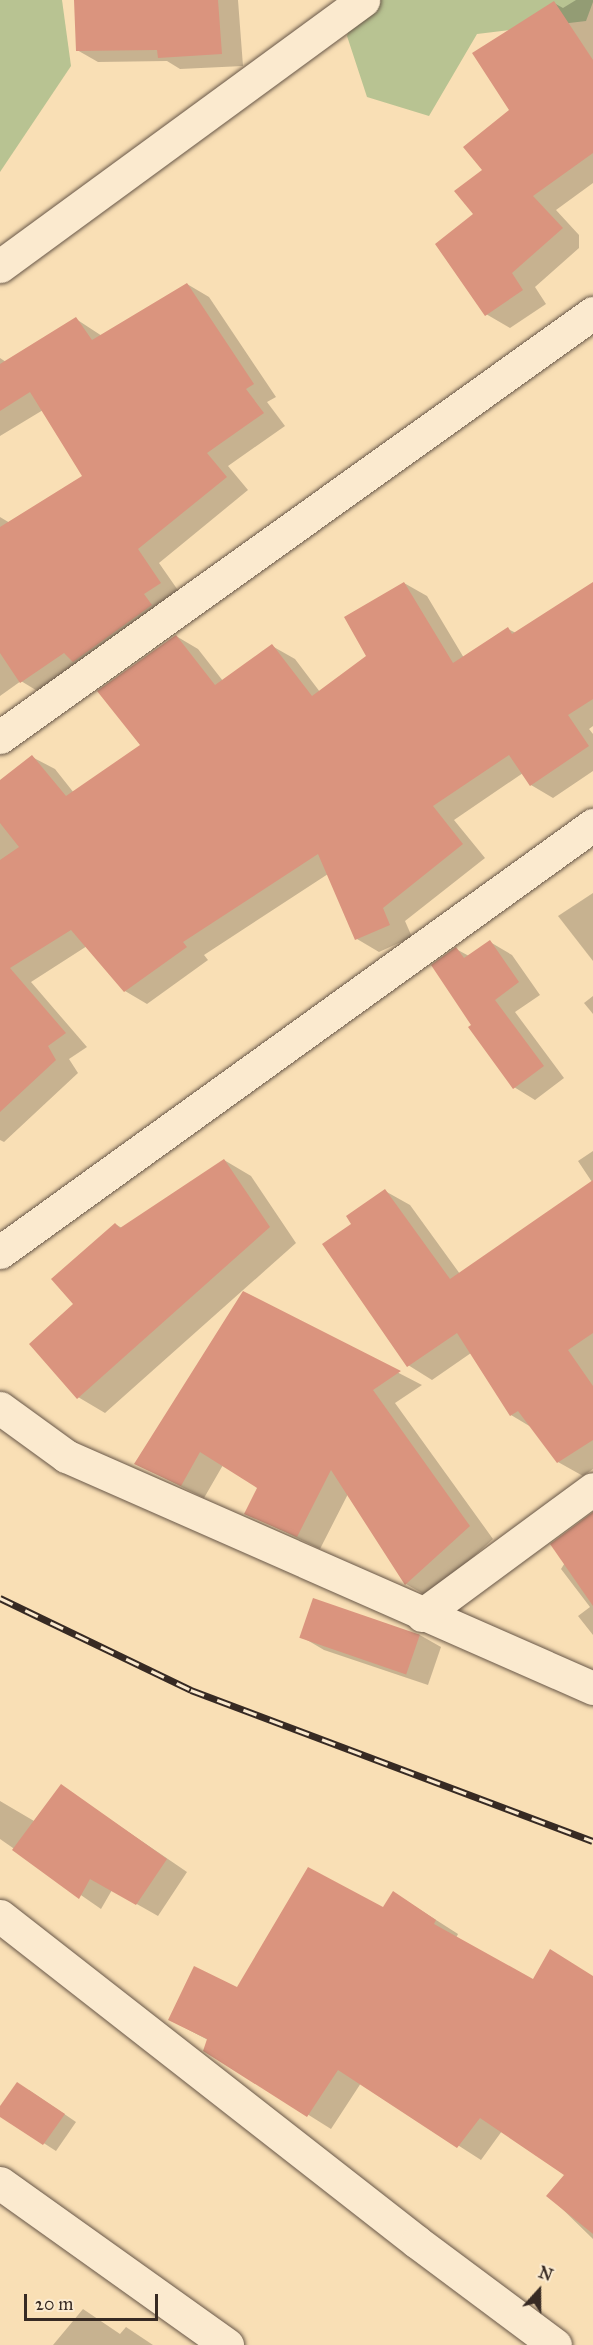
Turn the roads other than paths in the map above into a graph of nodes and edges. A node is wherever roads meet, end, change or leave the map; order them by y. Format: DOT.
graph roads {
  1 [pos="363,0"];
  2 [pos="0,266"];
  3 [pos="593,313"];
  4 [pos="0,737"];
  5 [pos="593,825"];
  6 [pos="0,1252"];
  7 [pos="0,1408"];
  8 [pos="593,1489"];
  9 [pos="422,1616"];
  10 [pos="593,1688"];
  11 [pos="0,1916"];
  12 [pos="0,2183"];
  13 [pos="217,2342"];
  14 [pos="555,2345"];
  1 -- 2 [label="street"];
  3 -- 4 [label="street"];
  5 -- 6 [label="street"];
  7 -- 9 [label="street"];
  8 -- 9 [label="street"];
  9 -- 10 [label="street"];
  11 -- 14 [label="street"];
  12 -- 13 [label="street"];
}
